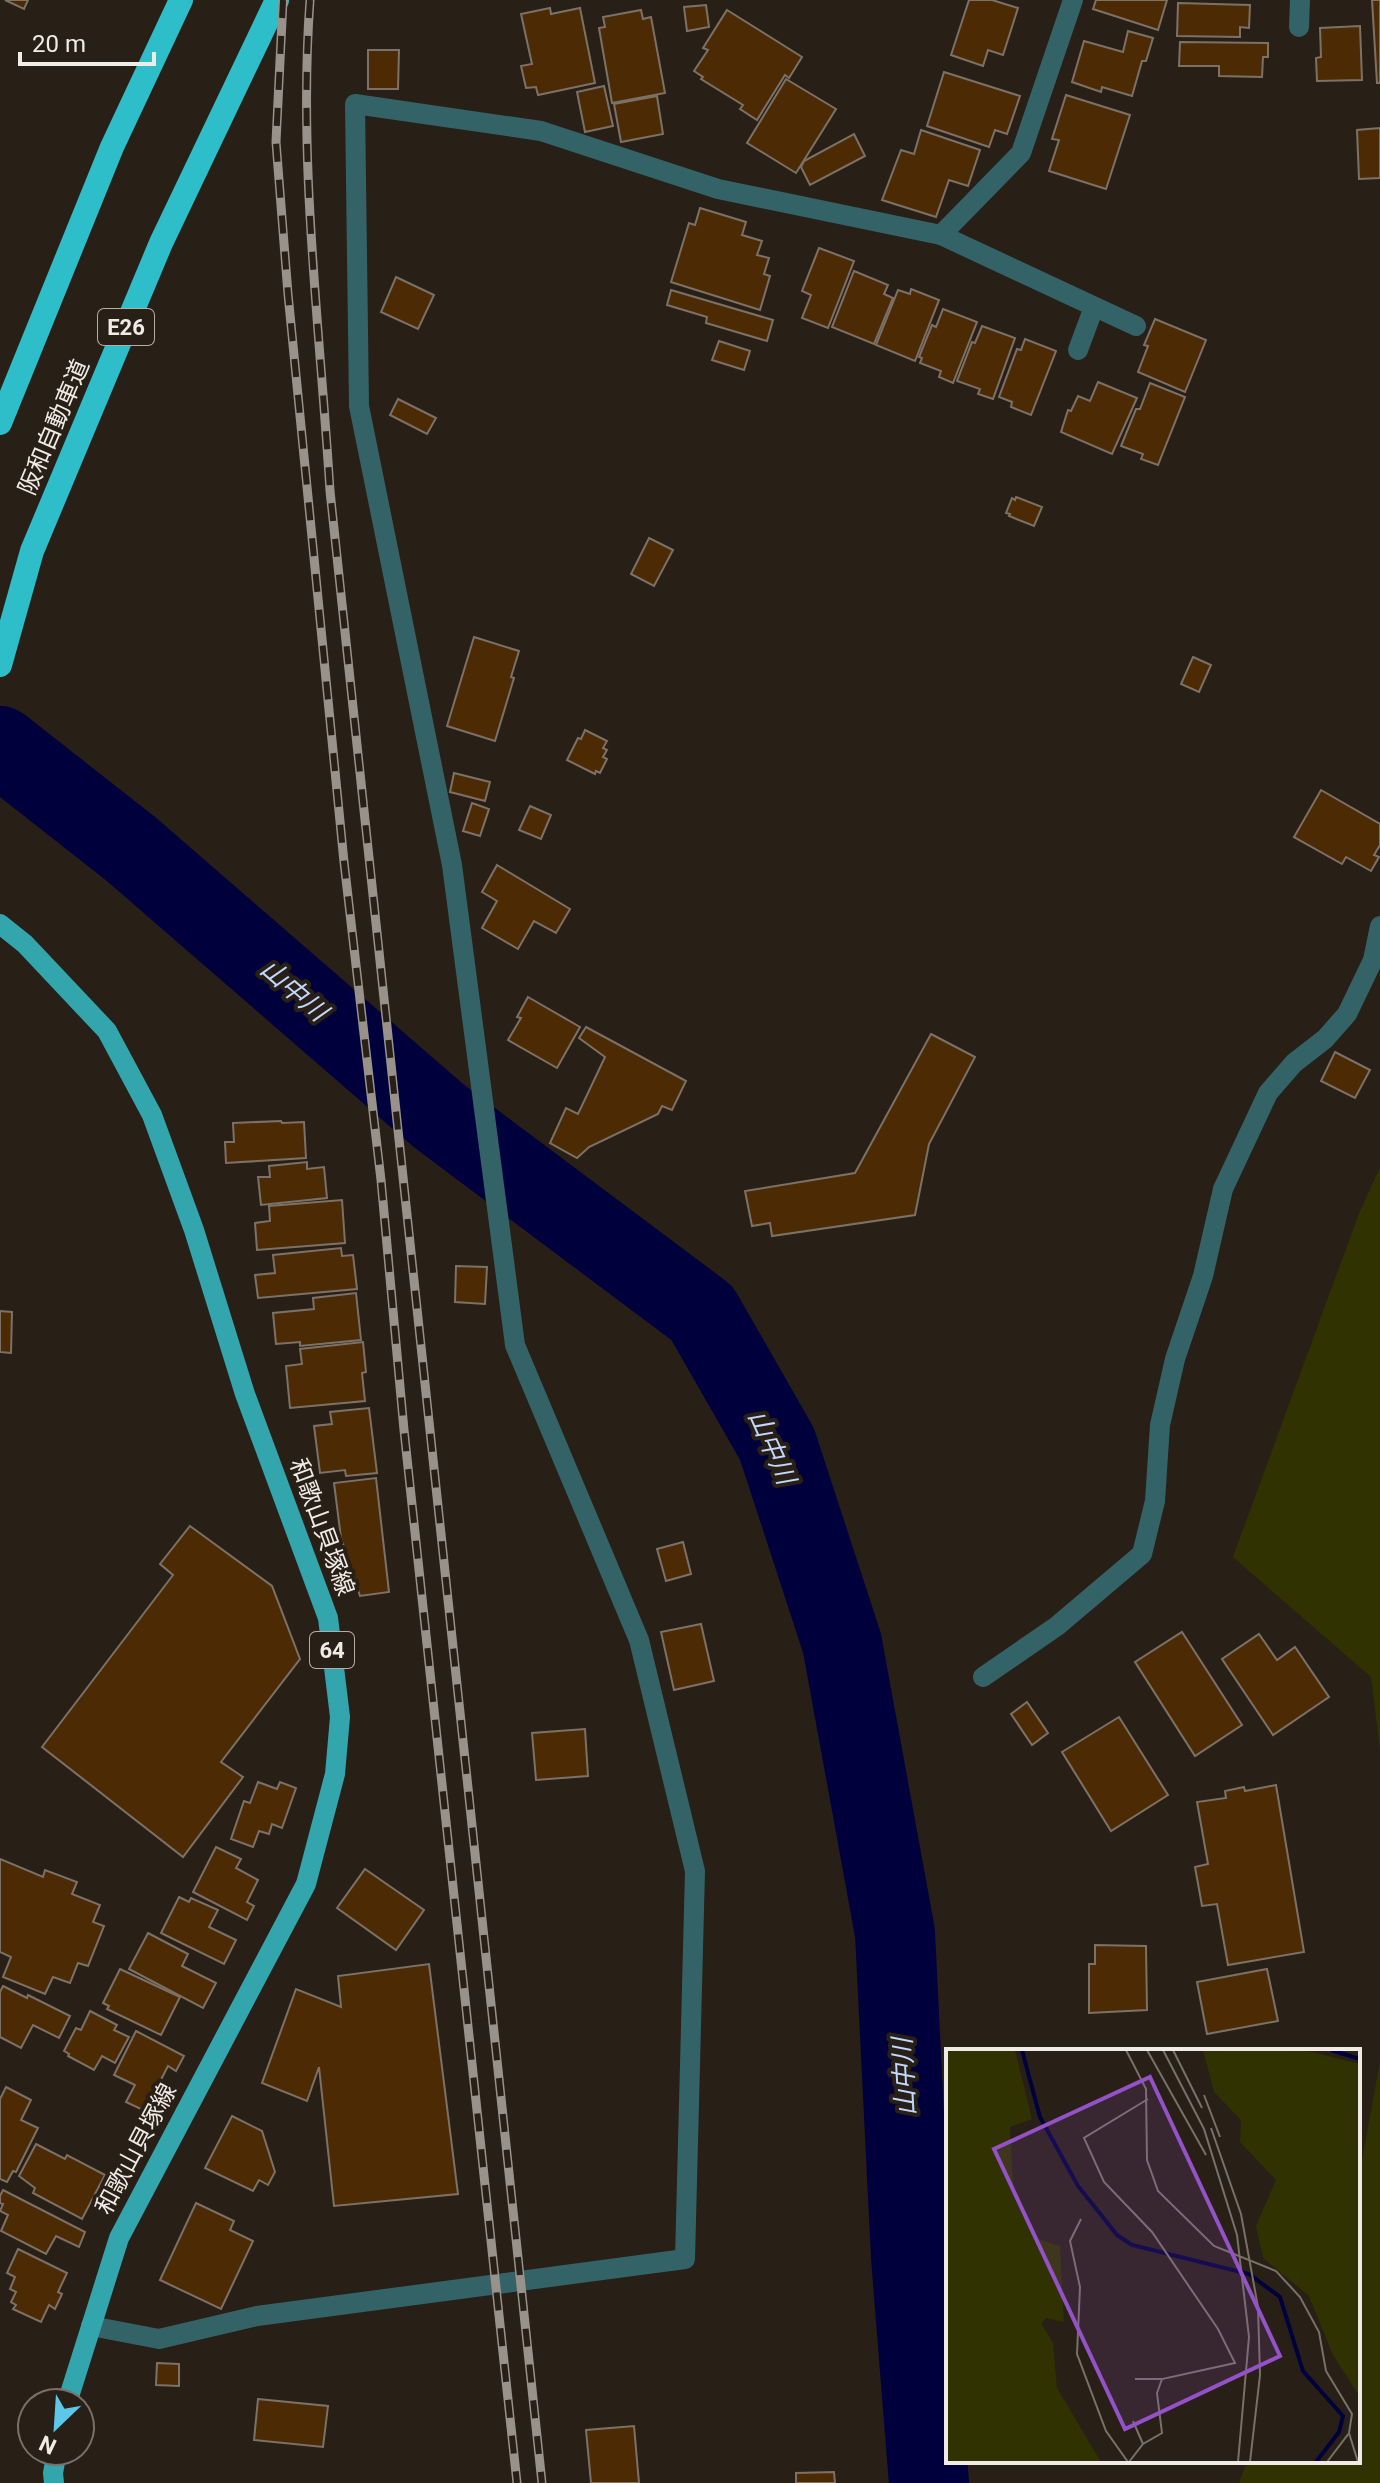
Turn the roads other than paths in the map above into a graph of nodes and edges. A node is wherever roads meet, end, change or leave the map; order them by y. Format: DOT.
graph roads {
  1 [pos="181,0"];
  2 [pos="277,0"];
  3 [pos="1073,0"];
  4 [pos="1300,0"];
  5 [pos="1299,27"];
  6 [pos="941,235"];
  7 [pos="1094,307"];
  8 [pos="1136,326"];
  9 [pos="1078,350"];
  10 [pos="0,423"];
  11 [pos="0,665"];
  12 [pos="0,924"];
  13 [pos="1380,926"];
  14 [pos="983,1677"];
  15 [pos="91,2326"];
  16 [pos="72,2387"];
  1 -- 10 [label="highway"];
  2 -- 11 [label="highway, 阪和自動車道 / E26"];
  3 -- 6 [label="street"];
  4 -- 5 [label="street"];
  6 -- 7 [label="street"];
  6 -- 15 [label="street"];
  7 -- 8 [label="street"];
  7 -- 9 [label="street"];
  12 -- 15 [label="main road, 和歌山貝塚線 / 64"];
  13 -- 14 [label="street"];
  15 -- 16 [label="main road, 和歌山貝塚線 / 64"];
}
